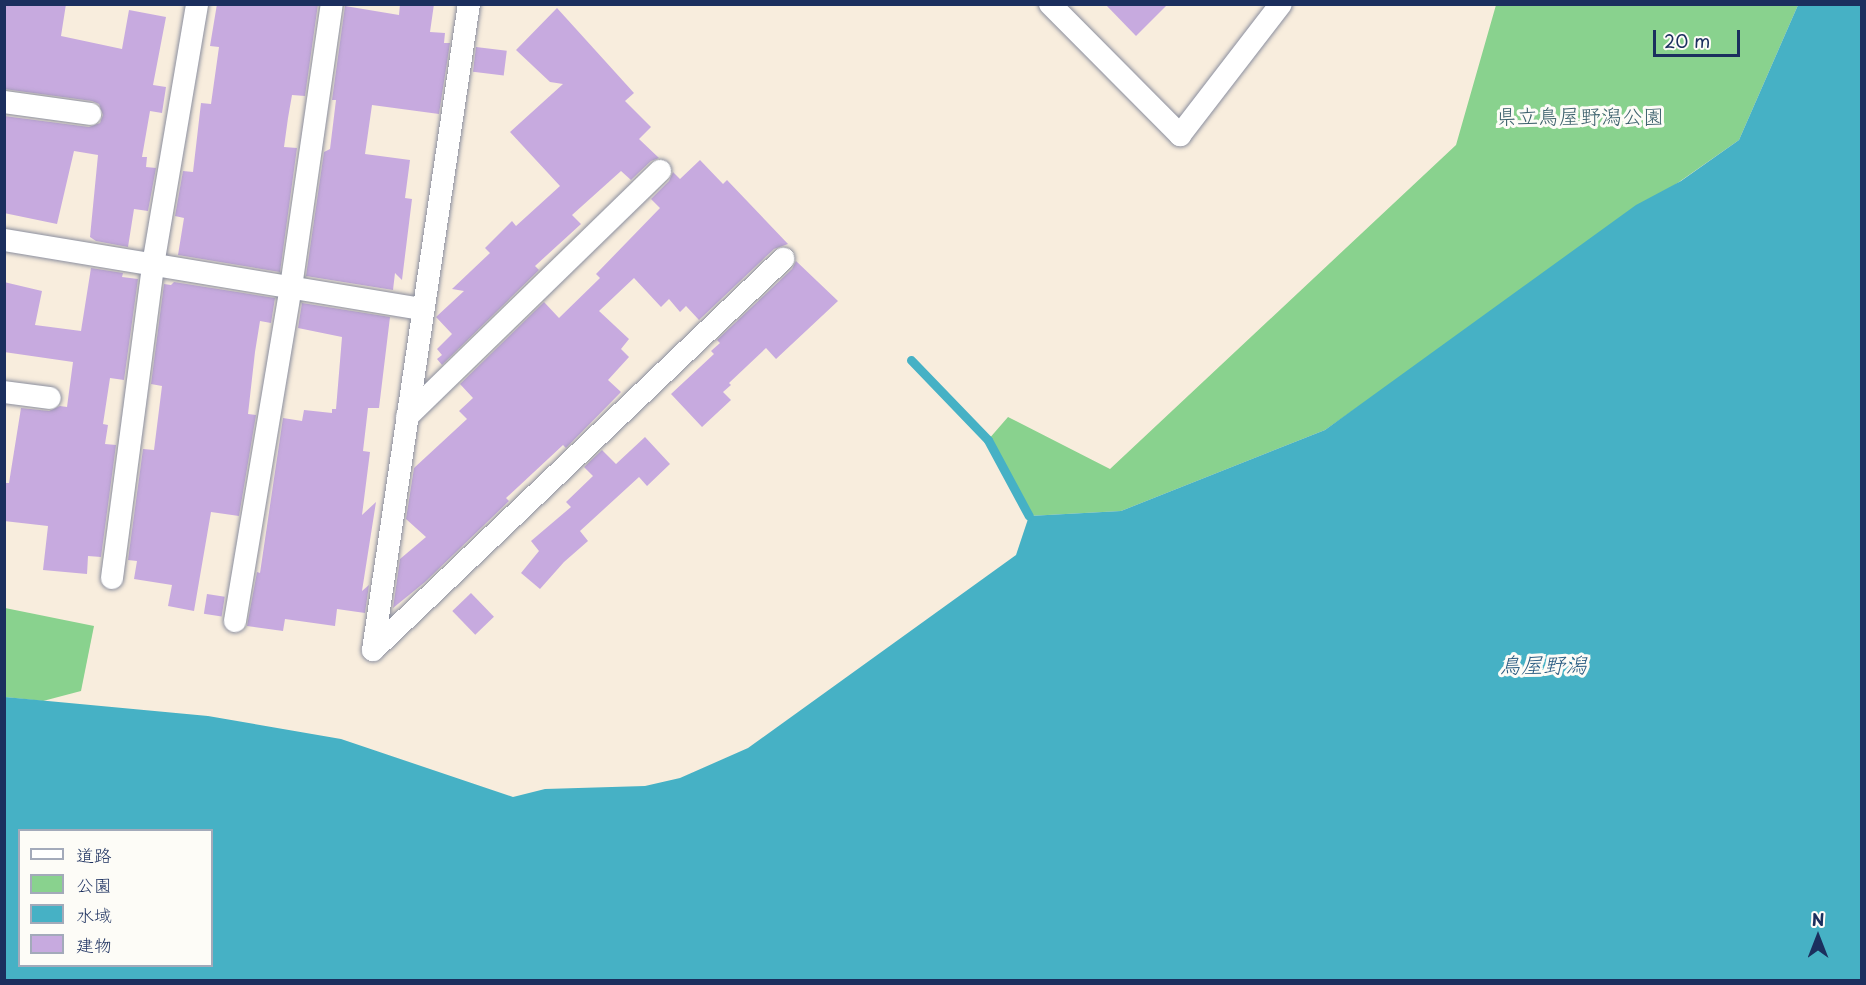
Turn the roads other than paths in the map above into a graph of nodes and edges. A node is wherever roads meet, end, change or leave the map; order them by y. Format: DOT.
graph roads {
  1 [pos="197,4"];
  2 [pos="332,4"];
  3 [pos="468,4"];
  4 [pos="1050,4"];
  5 [pos="1281,4"];
  6 [pos="4,102"];
  7 [pos="90,114"];
  8 [pos="660,171"];
  9 [pos="4,240"];
  10 [pos="783,259"];
  11 [pos="153,265"];
  12 [pos="291,287"];
  13 [pos="423,309"];
  14 [pos="4,392"];
  15 [pos="50,398"];
  16 [pos="407,417"];
  17 [pos="112,578"];
  18 [pos="235,621"];
  1 -- 11 [label="street"];
  2 -- 12 [label="street"];
  3 -- 13 [label="street"];
  4 -- 5 [label="street"];
  6 -- 7 [label="street"];
  8 -- 16 [label="street"];
  9 -- 11 [label="street"];
  10 -- 16 [label="street"];
  11 -- 12 [label="street"];
  11 -- 17 [label="street"];
  12 -- 13 [label="street"];
  12 -- 18 [label="street"];
  13 -- 16 [label="street"];
  14 -- 15 [label="street"];
}
